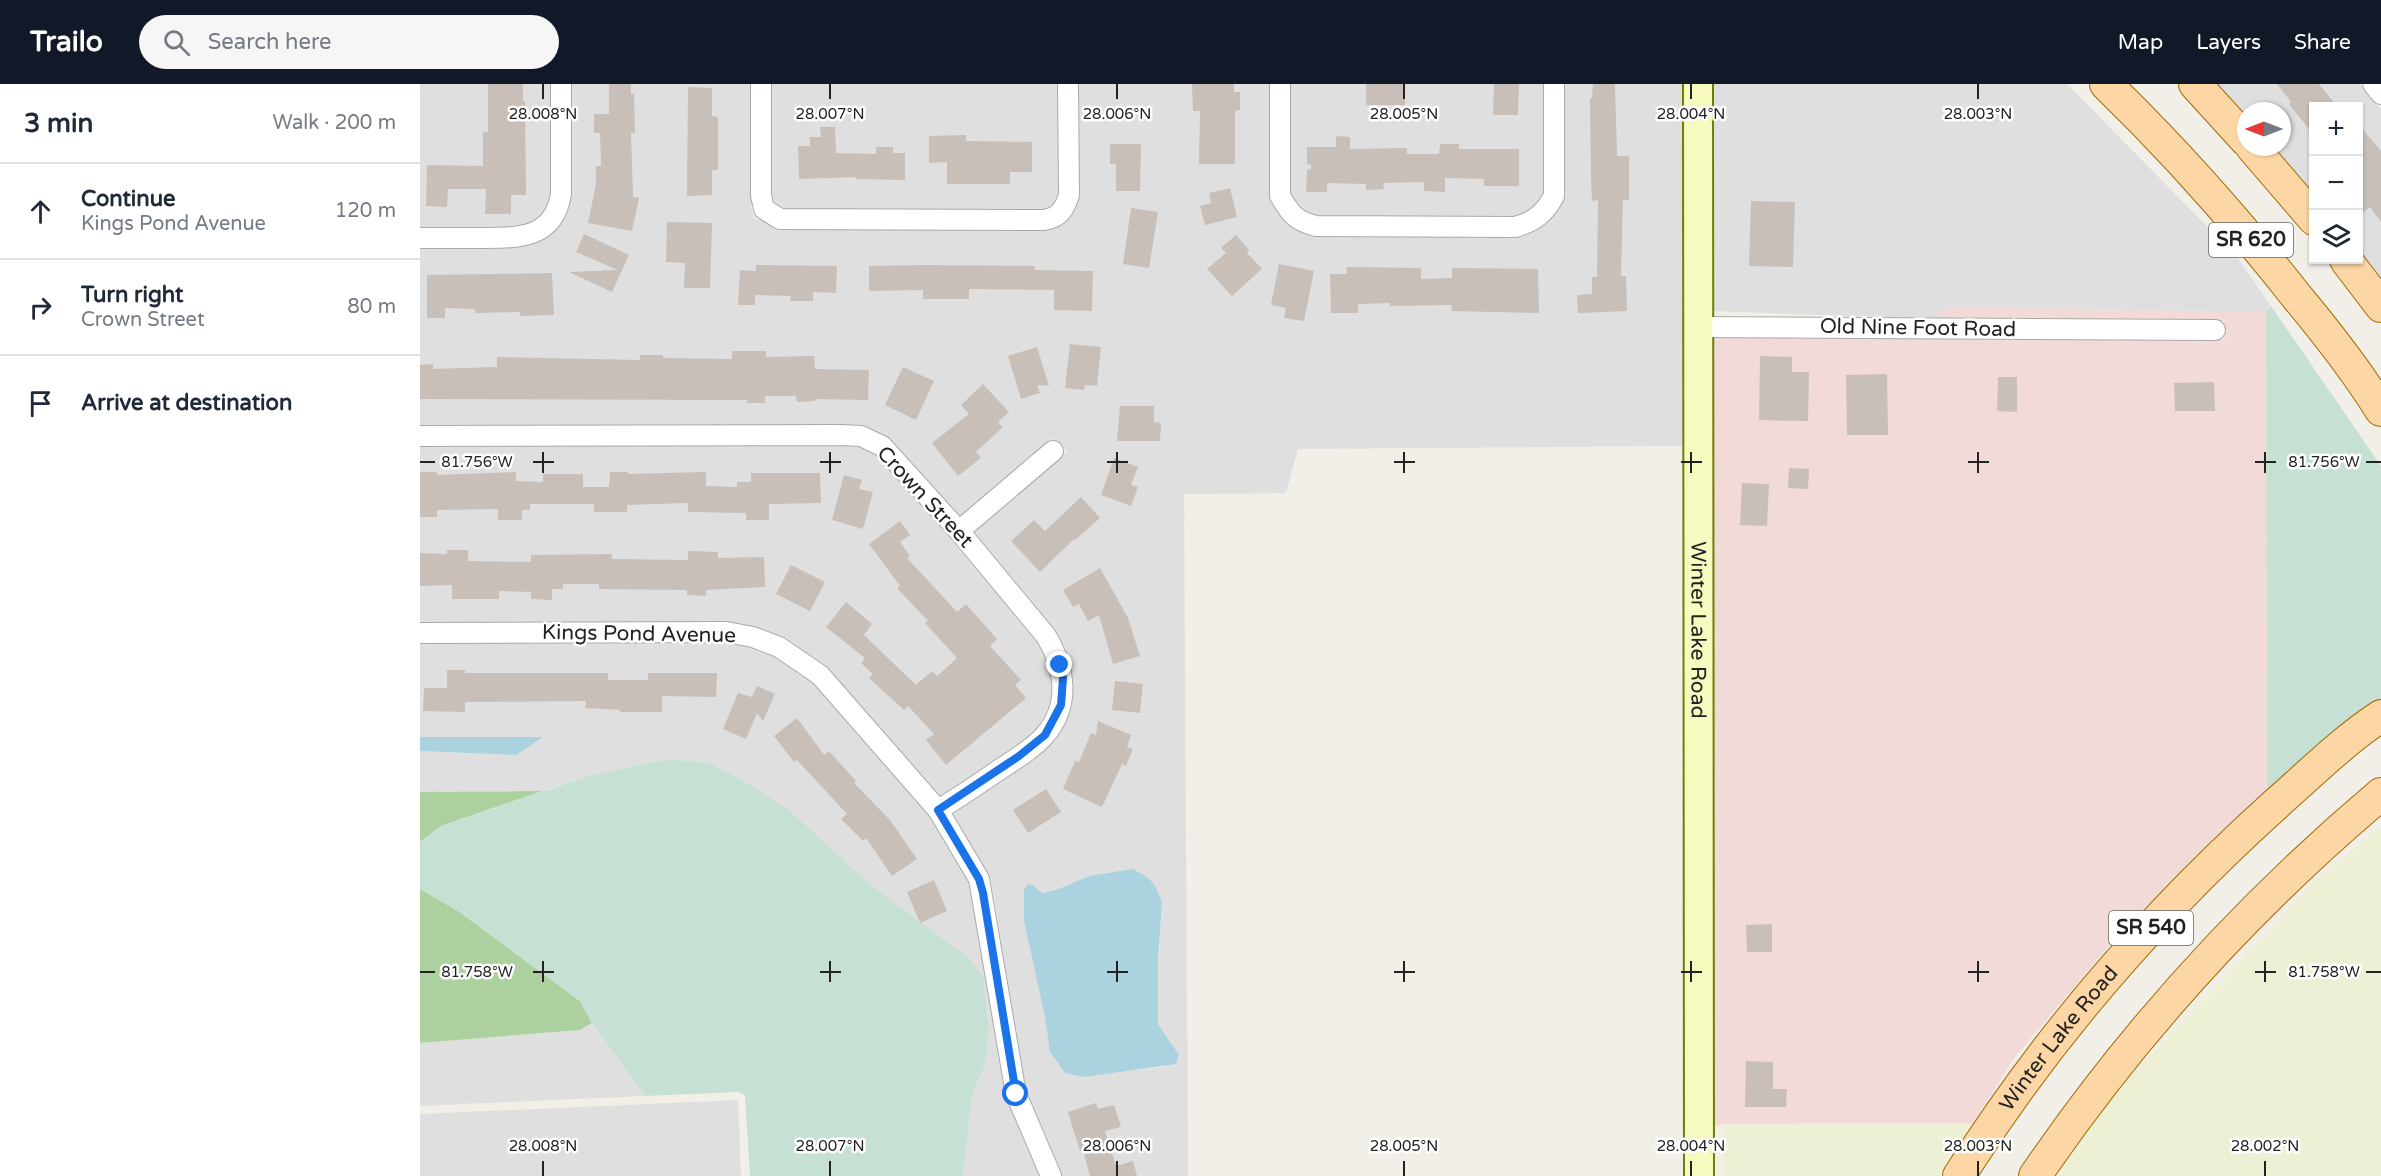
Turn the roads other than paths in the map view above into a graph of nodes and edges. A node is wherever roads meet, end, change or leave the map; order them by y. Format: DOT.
graph roads {
  1 [pos="561,84"];
  2 [pos="761,84"];
  3 [pos="1068,84"];
  4 [pos="1280,84"];
  5 [pos="1554,84"];
  6 [pos="1698,84"];
  7 [pos="2106,84"];
  8 [pos="2195,84"];
  9 [pos="2373,84"];
  10 [pos="2381,94"];
  11 [pos="2237,130"];
  12 [pos="2260,156"];
  13 [pos="2309,214"];
  14 [pos="420,238"];
  15 [pos="2349,264"];
  16 [pos="2381,306"];
  17 [pos="1699,327"];
  18 [pos="2215,330"];
  19 [pos="2381,410"];
  20 [pos="420,436"];
  21 [pos="1053,451"];
  22 [pos="959,531"];
  23 [pos="420,633"];
  24 [pos="2381,717"];
  25 [pos="2381,794"];
  26 [pos="938,810"];
  27 [pos="1051,1176"];
  28 [pos="1699,1176"];
  29 [pos="1959,1176"];
  30 [pos="2036,1176"];
  1 -- 14 [label="street"];
  2 -- 3 [label="street"];
  4 -- 5 [label="street"];
  6 -- 17 [label="street, Winter Lake Road"];
  7 -- 19 [label="main road, SR 620"];
  8 -- 11 [label="main road"];
  9 -- 10 [label="street"];
  12 -- 13 [label="main road, SR 620"];
  15 -- 16 [label="main road"];
  17 -- 18 [label="street, Old Nine Foot Road"];
  17 -- 28 [label="street, Winter Lake Road"];
  20 -- 22 [label="street, Crown Street"];
  21 -- 22 [label="street"];
  22 -- 26 [label="street, Crown Street"];
  23 -- 26 [label="street, Kings Pond Avenue"];
  24 -- 29 [label="main road, Winter Lake Road / SR 540"];
  25 -- 30 [label="main road, SR 540"];
  26 -- 27 [label="street, Kings Pond Avenue"];
}
